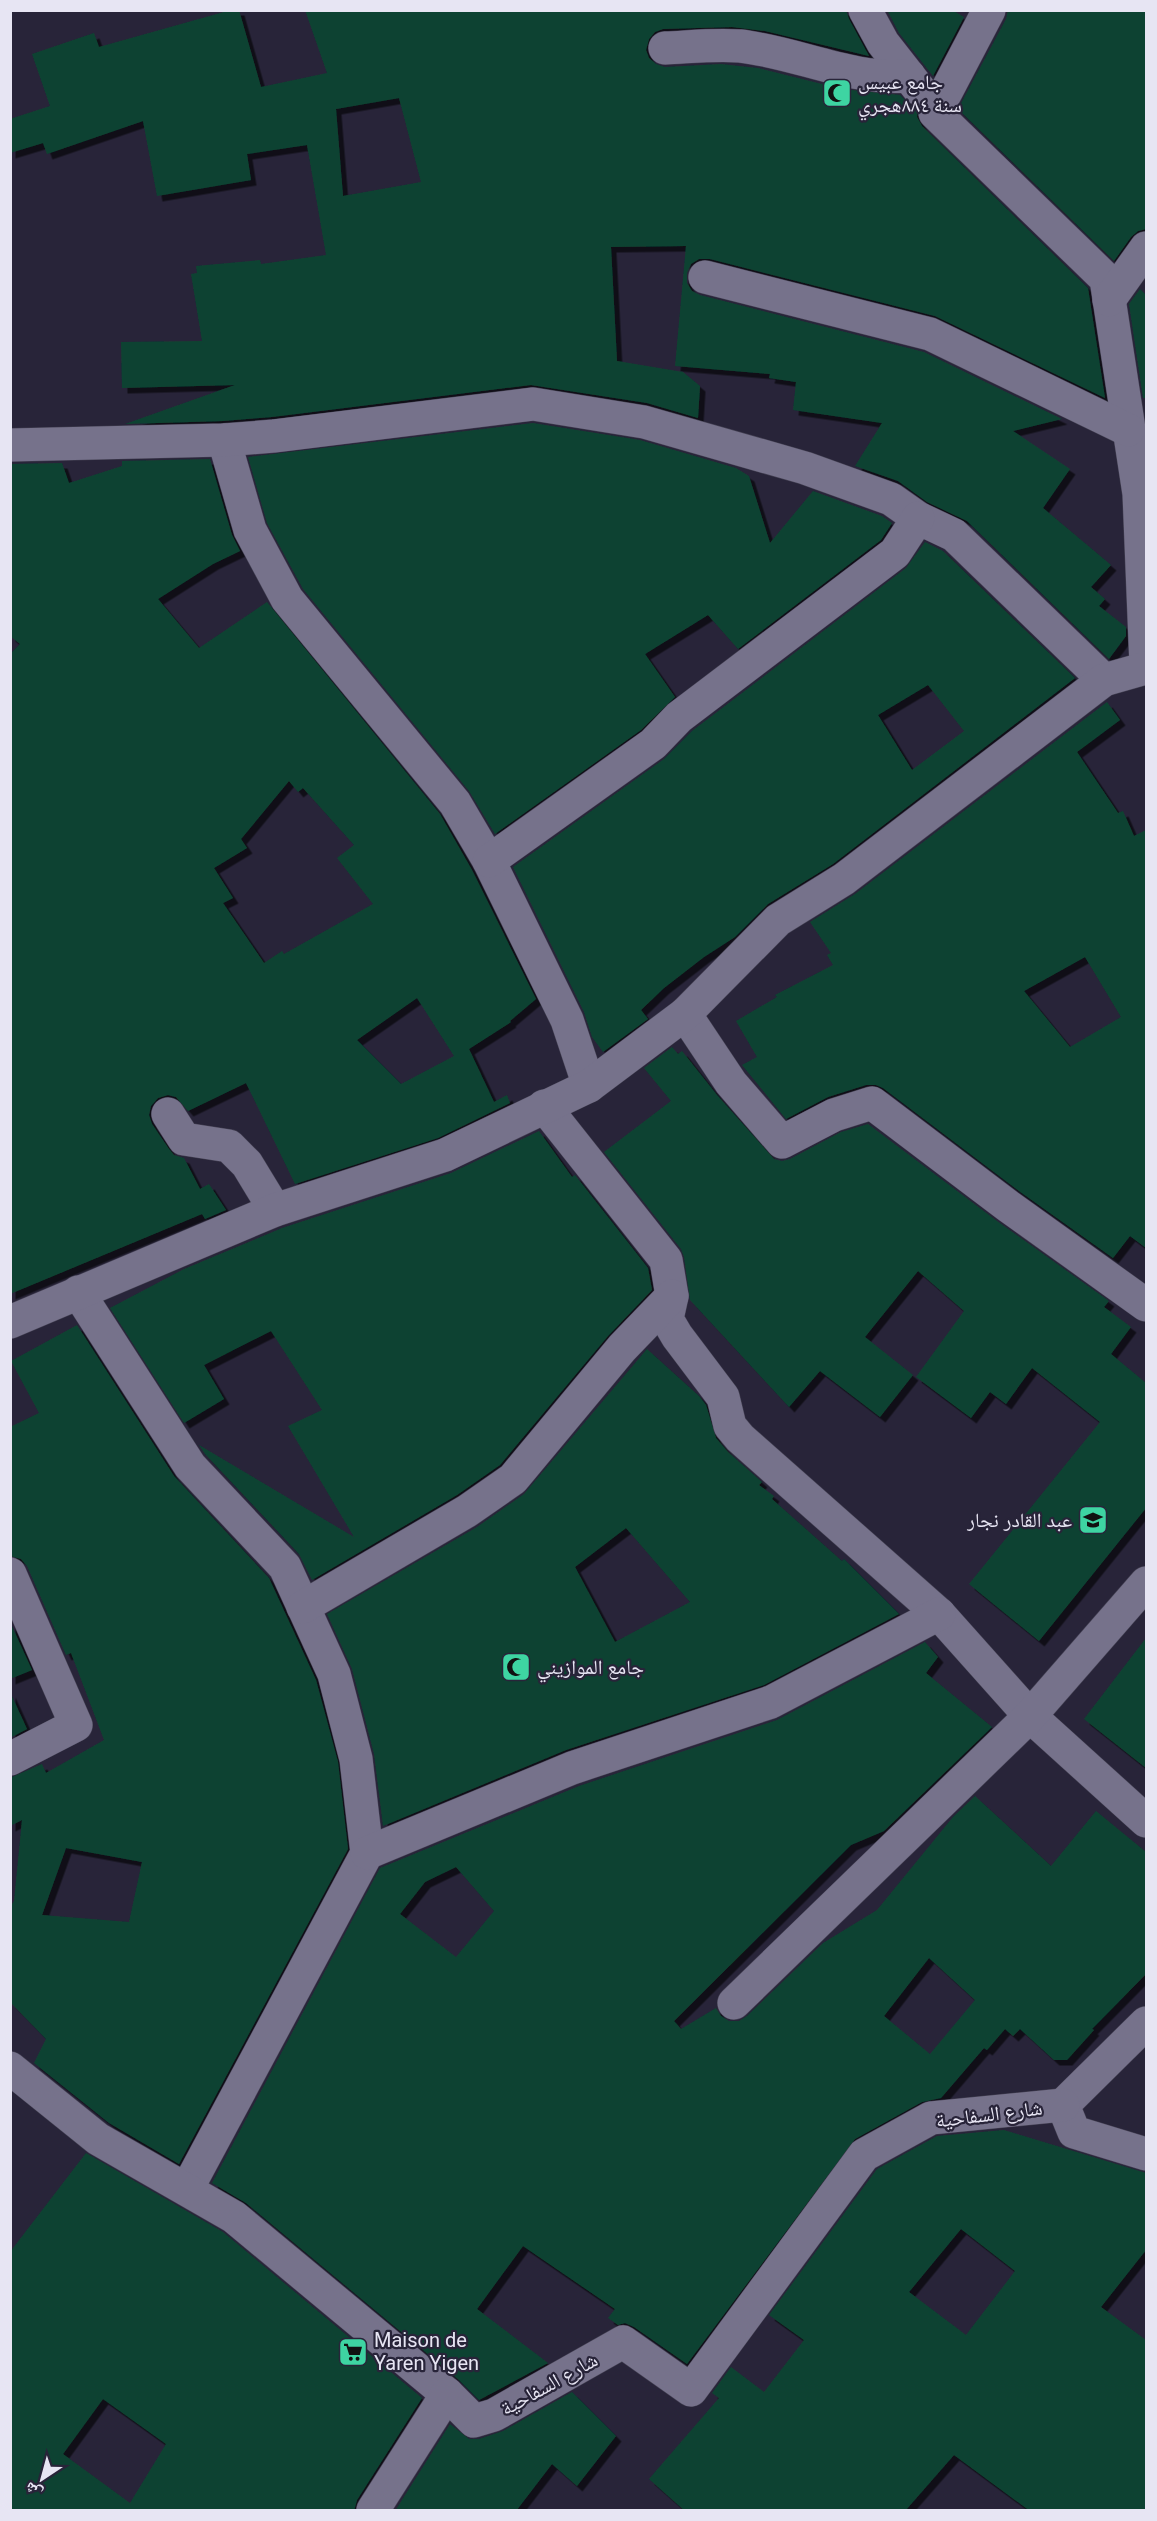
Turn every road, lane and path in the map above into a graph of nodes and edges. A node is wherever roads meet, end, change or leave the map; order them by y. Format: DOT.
graph roads {
  1 [pos="865,10"];
  2 [pos="989,10"];
  3 [pos="665,48"];
  4 [pos="909,76"];
  5 [pos="935,113"];
  6 [pos="1146,248"];
  7 [pos="705,277"];
  8 [pos="1109,300"];
  9 [pos="1128,430"];
  10 [pos="224,440"];
  11 [pos="10,445"];
  12 [pos="1143,490"];
  13 [pos="918,518"];
  14 [pos="1146,667"];
  15 [pos="1104,680"];
  16 [pos="489,861"];
  17 [pos="685,1014"];
  18 [pos="589,1086"];
  19 [pos="544,1106"];
  20 [pos="168,1114"];
  21 [pos="275,1210"];
  22 [pos="78,1292"];
  23 [pos="672,1296"];
  24 [pos="1146,1305"];
  25 [pos="10,1322"];
  26 [pos="10,1574"];
  27 [pos="1146,1583"];
  28 [pos="303,1607"];
  29 [pos="939,1614"];
  30 [pos="1030,1716"];
  31 [pos="10,1759"];
  32 [pos="1146,1821"];
  33 [pos="367,1853"];
  34 [pos="734,2003"];
  35 [pos="1146,2023"];
  36 [pos="10,2068"];
  37 [pos="1063,2105"];
  38 [pos="1146,2154"];
  39 [pos="187,2189"];
  40 [pos="447,2394"];
  41 [pos="373,2511"];
  1 -- 4 [label="street"];
  2 -- 5 [label="street"];
  3 -- 4 [label="street"];
  4 -- 5 [label="street"];
  5 -- 8 [label="street"];
  6 -- 8 [label="street"];
  7 -- 9 [label="street"];
  8 -- 9 [label="street"];
  9 -- 12 [label="street"];
  10 -- 11 [label="street"];
  10 -- 13 [label="street"];
  10 -- 16 [label="street"];
  12 -- 14 [label="street"];
  13 -- 15 [label="street"];
  13 -- 16 [label="street"];
  14 -- 15 [label="street"];
  15 -- 17 [label="street"];
  16 -- 18 [label="street"];
  17 -- 18 [label="street"];
  17 -- 24 [label="street"];
  18 -- 19 [label="street"];
  19 -- 21 [label="street"];
  19 -- 23 [label="street"];
  20 -- 21 [label="street"];
  21 -- 22 [label="street"];
  22 -- 25 [label="street"];
  22 -- 28 [label="street"];
  23 -- 28 [label="street"];
  23 -- 29 [label="street"];
  26 -- 31 [label="street"];
  27 -- 30 [label="street"];
  28 -- 33 [label="street"];
  29 -- 30 [label="street"];
  29 -- 33 [label="street"];
  30 -- 32 [label="street"];
  30 -- 34 [label="street"];
  33 -- 39 [label="street"];
  35 -- 37 [label="street"];
  36 -- 39 [label="street, شارع السفاحية"];
  37 -- 38 [label="street"];
  37 -- 40 [label="street, شارع السفاحية"];
  39 -- 40 [label="street, شارع السفاحية"];
  40 -- 41 [label="street"];
}
